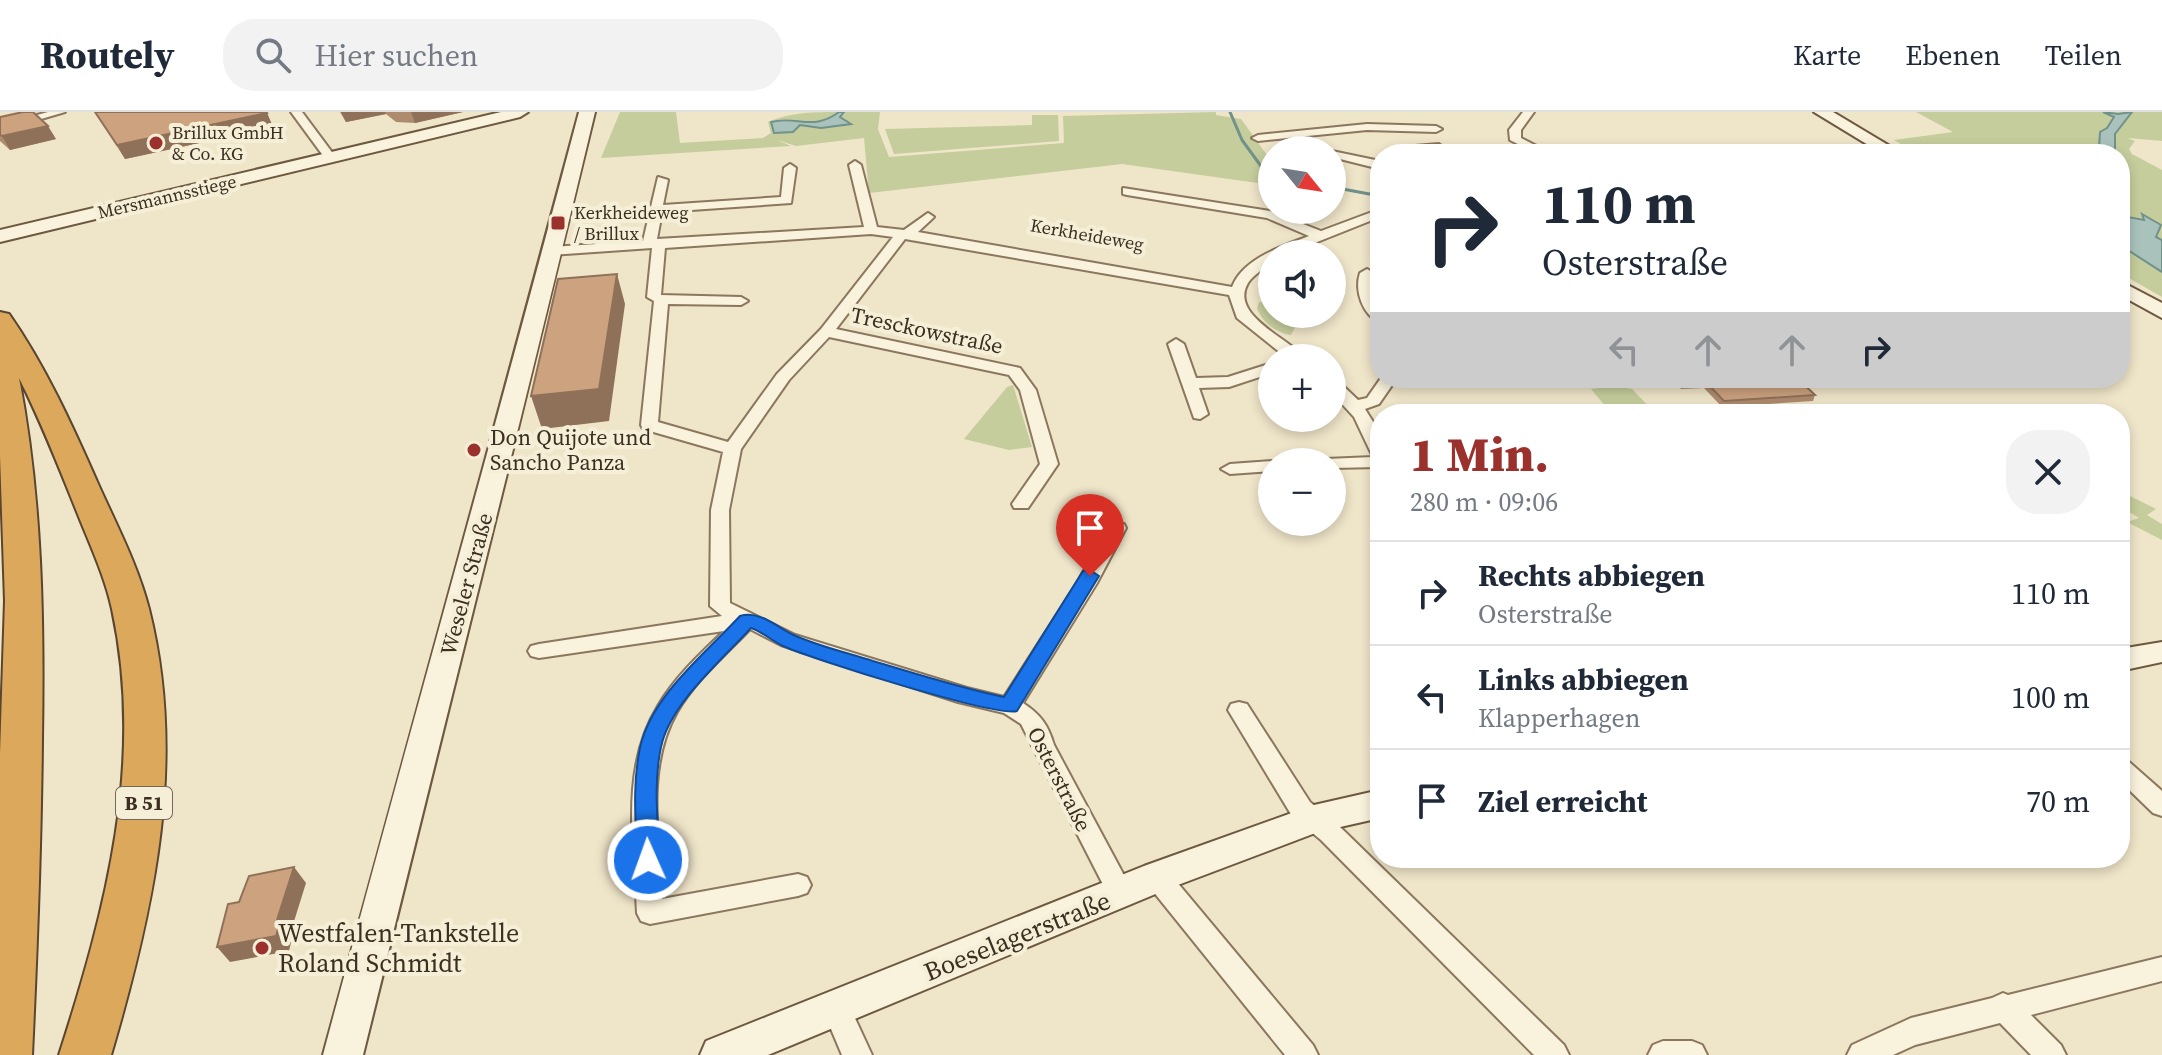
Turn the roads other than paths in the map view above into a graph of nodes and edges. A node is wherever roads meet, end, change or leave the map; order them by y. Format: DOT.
graph roads {
  1 [pos="60,112"];
  2 [pos="296,112"];
  3 [pos="520,112"];
  4 [pos="587,112"];
  5 [pos="1529,112"];
  6 [pos="1822,112"];
  7 [pos="0,128"];
  8 [pos="1436,129"];
  9 [pos="1307,133"];
  10 [pos="1278,136"];
  11 [pos="1311,136"];
  12 [pos="1525,144"];
  13 [pos="1878,144"];
  14 [pos="1346,156"];
  15 [pos="331,159"];
  16 [pos="1370,162"];
  17 [pos="855,165"];
  18 [pos="790,168"];
  19 [pos="662,180"];
  20 [pos="1127,191"];
  21 [pos="656,209"];
  22 [pos="928,217"];
  23 [pos="1370,217"];
  24 [pos="871,230"];
  25 [pos="903,235"];
  26 [pos="1318,235"];
  27 [pos="0,236"];
  28 [pos="1307,240"];
  29 [pos="654,243"];
  30 [pos="551,251"];
  31 [pos="1258,269"];
  32 [pos="1367,273"];
  33 [pos="1239,286"];
  34 [pos="2130,293"];
  35 [pos="658,298"];
  36 [pos="741,301"];
  37 [pos="1370,305"];
  38 [pos="2162,312"];
  39 [pos="0,320"];
  40 [pos="826,332"];
  41 [pos="1176,344"];
  42 [pos="1279,344"];
  43 [pos="0,352"];
  44 [pos="1258,373"];
  45 [pos="1190,383"];
  46 [pos="1382,388"];
  47 [pos="1346,396"];
  48 [pos="1357,406"];
  49 [pos="1200,414"];
  50 [pos="1370,428"];
  51 [pos="732,449"];
  52 [pos="1370,462"];
  53 [pos="1346,463"];
  54 [pos="1258,467"];
  55 [pos="1230,469"];
  56 [pos="1021,504"];
  57 [pos="1117,528"];
  58 [pos="742,619"];
  59 [pos="539,651"];
  60 [pos="2162,652"];
  61 [pos="2130,658"];
  62 [pos="1010,706"];
  63 [pos="1239,710"];
  64 [pos="2130,776"];
  65 [pos="1370,806"];
  66 [pos="2162,806"];
  67 [pos="1314,819"];
  68 [pos="1157,877"];
  69 [pos="798,885"];
  70 [pos="1121,894"];
  71 [pos="2162,969"];
  72 [pos="2003,1006"];
  73 [pos="837,1010"];
  74 [pos="6,1055"];
  75 [pos="85,1055"];
  76 [pos="343,1055"];
  77 [pos="720,1055"];
  78 [pos="857,1055"];
  79 [pos="1303,1055"];
  80 [pos="1554,1055"];
  81 [pos="1663,1055"];
  82 [pos="1692,1055"];
  83 [pos="1862,1055"];
  84 [pos="2051,1055"];
  1 -- 7 [label="street"];
  2 -- 15 [label="street"];
  3 -- 15 [label="main road, Mersmannsstiege"];
  4 -- 30 [label="main road, Weseler Straße"];
  5 -- 12 [label="street"];
  6 -- 13 [label="main road"];
  8 -- 9 [label="street"];
  9 -- 10 [label="street"];
  9 -- 11 [label="street"];
  14 -- 16 [label="street"];
  15 -- 27 [label="main road, Mersmannsstiege"];
  17 -- 24 [label="street"];
  18 -- 21 [label="street"];
  19 -- 21 [label="street"];
  20 -- 26 [label="street"];
  21 -- 29 [label="street"];
  22 -- 25 [label="street"];
  23 -- 26 [label="street"];
  24 -- 25 [label="street, Kerkheideweg"];
  24 -- 29 [label="street, Kerkheideweg"];
  25 -- 33 [label="street, Kerkheideweg"];
  25 -- 40 [label="street"];
  26 -- 28 [label="street"];
  29 -- 30 [label="street, Kerkheideweg"];
  29 -- 35 [label="street"];
  30 -- 76 [label="main road, Weseler Straße"];
  31 -- 33 [label="street"];
  32 -- 37 [label="street"];
  33 -- 42 [label="street"];
  34 -- 38 [label="main road"];
  35 -- 36 [label="street"];
  35 -- 51 [label="street"];
  39 -- 75 [label="highway, B 51"];
  40 -- 51 [label="street"];
  40 -- 56 [label="street, Tresckowstraße"];
  41 -- 45 [label="street"];
  43 -- 74 [label="highway"];
  44 -- 45 [label="street"];
  45 -- 49 [label="street"];
  46 -- 48 [label="street"];
  47 -- 48 [label="street"];
  48 -- 50 [label="street"];
  51 -- 58 [label="street"];
  52 -- 53 [label="street"];
  54 -- 55 [label="street"];
  57 -- 62 [label="street"];
  58 -- 59 [label="street"];
  58 -- 62 [label="street, Osterstraße"];
  58 -- 69 [label="street"];
  60 -- 61 [label="main road"];
  62 -- 70 [label="street, Osterstraße"];
  63 -- 67 [label="street"];
  64 -- 66 [label="street"];
  65 -- 67 [label="main road, Boeselagerstraße"];
  67 -- 68 [label="main road, Boeselagerstraße"];
  67 -- 80 [label="street"];
  68 -- 70 [label="main road, Boeselagerstraße"];
  68 -- 79 [label="street"];
  70 -- 73 [label="main road, Boeselagerstraße"];
  71 -- 72 [label="street"];
  72 -- 83 [label="street"];
  72 -- 84 [label="street"];
  73 -- 77 [label="main road, Boeselagerstraße"];
  73 -- 78 [label="street"];
  81 -- 82 [label="street"];
}
